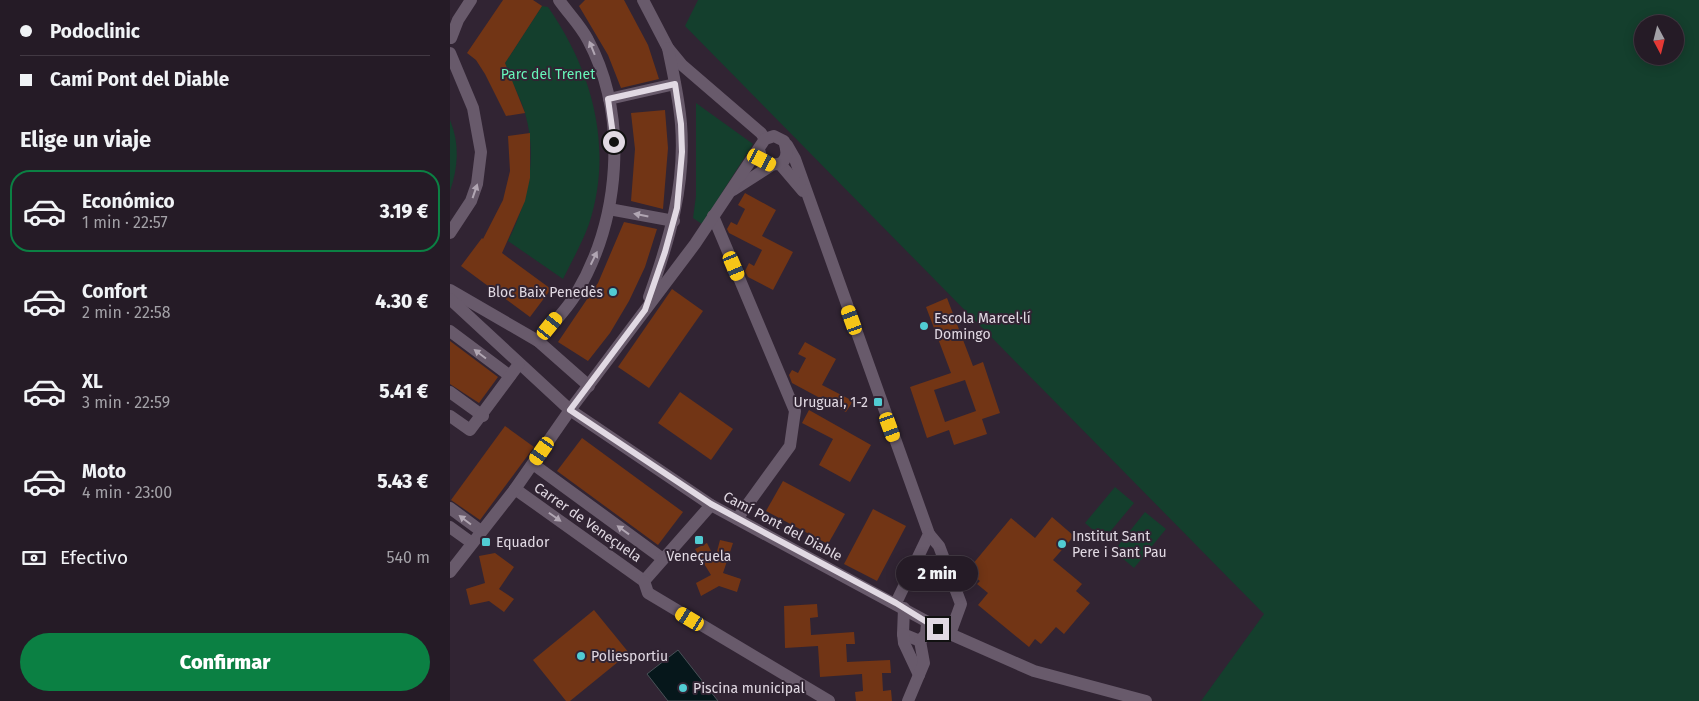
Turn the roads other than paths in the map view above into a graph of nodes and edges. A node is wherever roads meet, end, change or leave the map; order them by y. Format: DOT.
graph roads {
  1 [pos="471,0"];
  2 [pos="559,0"];
  3 [pos="643,0"];
  4 [pos="450,37"];
  5 [pos="450,47"];
  6 [pos="668,48"];
  7 [pos="450,54"];
  8 [pos="675,84"];
  9 [pos="608,99"];
  10 [pos="784,141"];
  11 [pos="762,144"];
  12 [pos="776,165"];
  13 [pos="729,193"];
  14 [pos="806,194"];
  15 [pos="609,209"];
  16 [pos="713,216"];
  17 [pos="674,221"];
  18 [pos="450,233"];
  19 [pos="450,290"];
  20 [pos="450,299"];
  21 [pos="645,310"];
  22 [pos="450,332"];
  23 [pos="538,341"];
  24 [pos="519,364"];
  25 [pos="510,376"];
  26 [pos="589,386"];
  27 [pos="450,392"];
  28 [pos="570,410"];
  29 [pos="450,416"];
  30 [pos="483,416"];
  31 [pos="532,464"];
  32 [pos="515,489"];
  33 [pos="711,504"];
  34 [pos="450,508"];
  35 [pos="737,519"];
  36 [pos="450,527"];
  37 [pos="481,531"];
  38 [pos="930,534"];
  39 [pos="472,543"];
  40 [pos="663,559"];
  41 [pos="450,572"];
  42 [pos="644,581"];
  43 [pos="900,606"];
  44 [pos="926,623"];
  45 [pos="903,634"];
  46 [pos="950,634"];
  47 [pos="920,641"];
  48 [pos="919,675"];
  49 [pos="829,701"];
  50 [pos="908,701"];
  51 [pos="1146,701"];
  1 -- 4 [label="street"];
  9 -- 2 [label="street, one-way"];
  3 -- 6 [label="street"];
  4 -- 5 [label="street"];
  6 -- 8 [label="street"];
  6 -- 11 [label="street"];
  18 -- 7 [label="street, one-way"];
  8 -- 9 [label="street"];
  8 -- 17 [label="street"];
  9 -- 15 [label="street"];
  10 -- 11 [label="street"];
  10 -- 12 [label="street"];
  10 -- 14 [label="street"];
  11 -- 12 [label="street"];
  11 -- 13 [label="street, Carrer de Veneçuela"];
  12 -- 13 [label="street"];
  12 -- 14 [label="street"];
  13 -- 16 [label="street, Carrer de Veneçuela"];
  14 -- 38 [label="street"];
  17 -- 15 [label="street, one-way"];
  23 -- 15 [label="street, one-way"];
  16 -- 21 [label="street, Carrer de Veneçuela"];
  16 -- 35 [label="street"];
  17 -- 21 [label="street"];
  19 -- 23 [label="street"];
  20 -- 24 [label="street, Camí Pont del Diable"];
  21 -- 26 [label="street, Carrer de Veneçuela"];
  25 -- 22 [label="street, one-way"];
  23 -- 26 [label="street"];
  24 -- 25 [label="street"];
  24 -- 28 [label="street, Camí Pont del Diable"];
  25 -- 30 [label="street"];
  26 -- 28 [label="street, Carrer de Veneçuela"];
  27 -- 30 [label="street"];
  28 -- 31 [label="street, Carrer de Veneçuela"];
  28 -- 33 [label="street, Camí Pont del Diable"];
  29 -- 30 [label="street"];
  31 -- 32 [label="street, Carrer de Veneçuela"];
  40 -- 31 [label="street, Carrer de Veneçuela, one-way"];
  32 -- 37 [label="street, Carrer de Veneçuela"];
  32 -- 42 [label="street, Carrer de Veneçuela, one-way"];
  33 -- 35 [label="street, Camí Pont del Diable"];
  33 -- 40 [label="street, Carrer de Veneçuela"];
  37 -- 34 [label="street, one-way"];
  35 -- 43 [label="street, Camí Pont del Diable"];
  36 -- 39 [label="street"];
  37 -- 39 [label="street, Carrer de Veneçuela"];
  38 -- 43 [label="street"];
  38 -- 46 [label="street"];
  39 -- 41 [label="street, Carrer de Veneçuela"];
  40 -- 42 [label="street, Carrer de Veneçuela"];
  42 -- 49 [label="street"];
  43 -- 44 [label="street, Camí Pont del Diable"];
  43 -- 45 [label="street"];
  44 -- 46 [label="street, Camí Pont del Diable"];
  44 -- 47 [label="street"];
  45 -- 47 [label="street"];
  45 -- 48 [label="street"];
  46 -- 51 [label="street, Camí Pont del Diable"];
  47 -- 48 [label="street"];
  48 -- 50 [label="street"];
}
